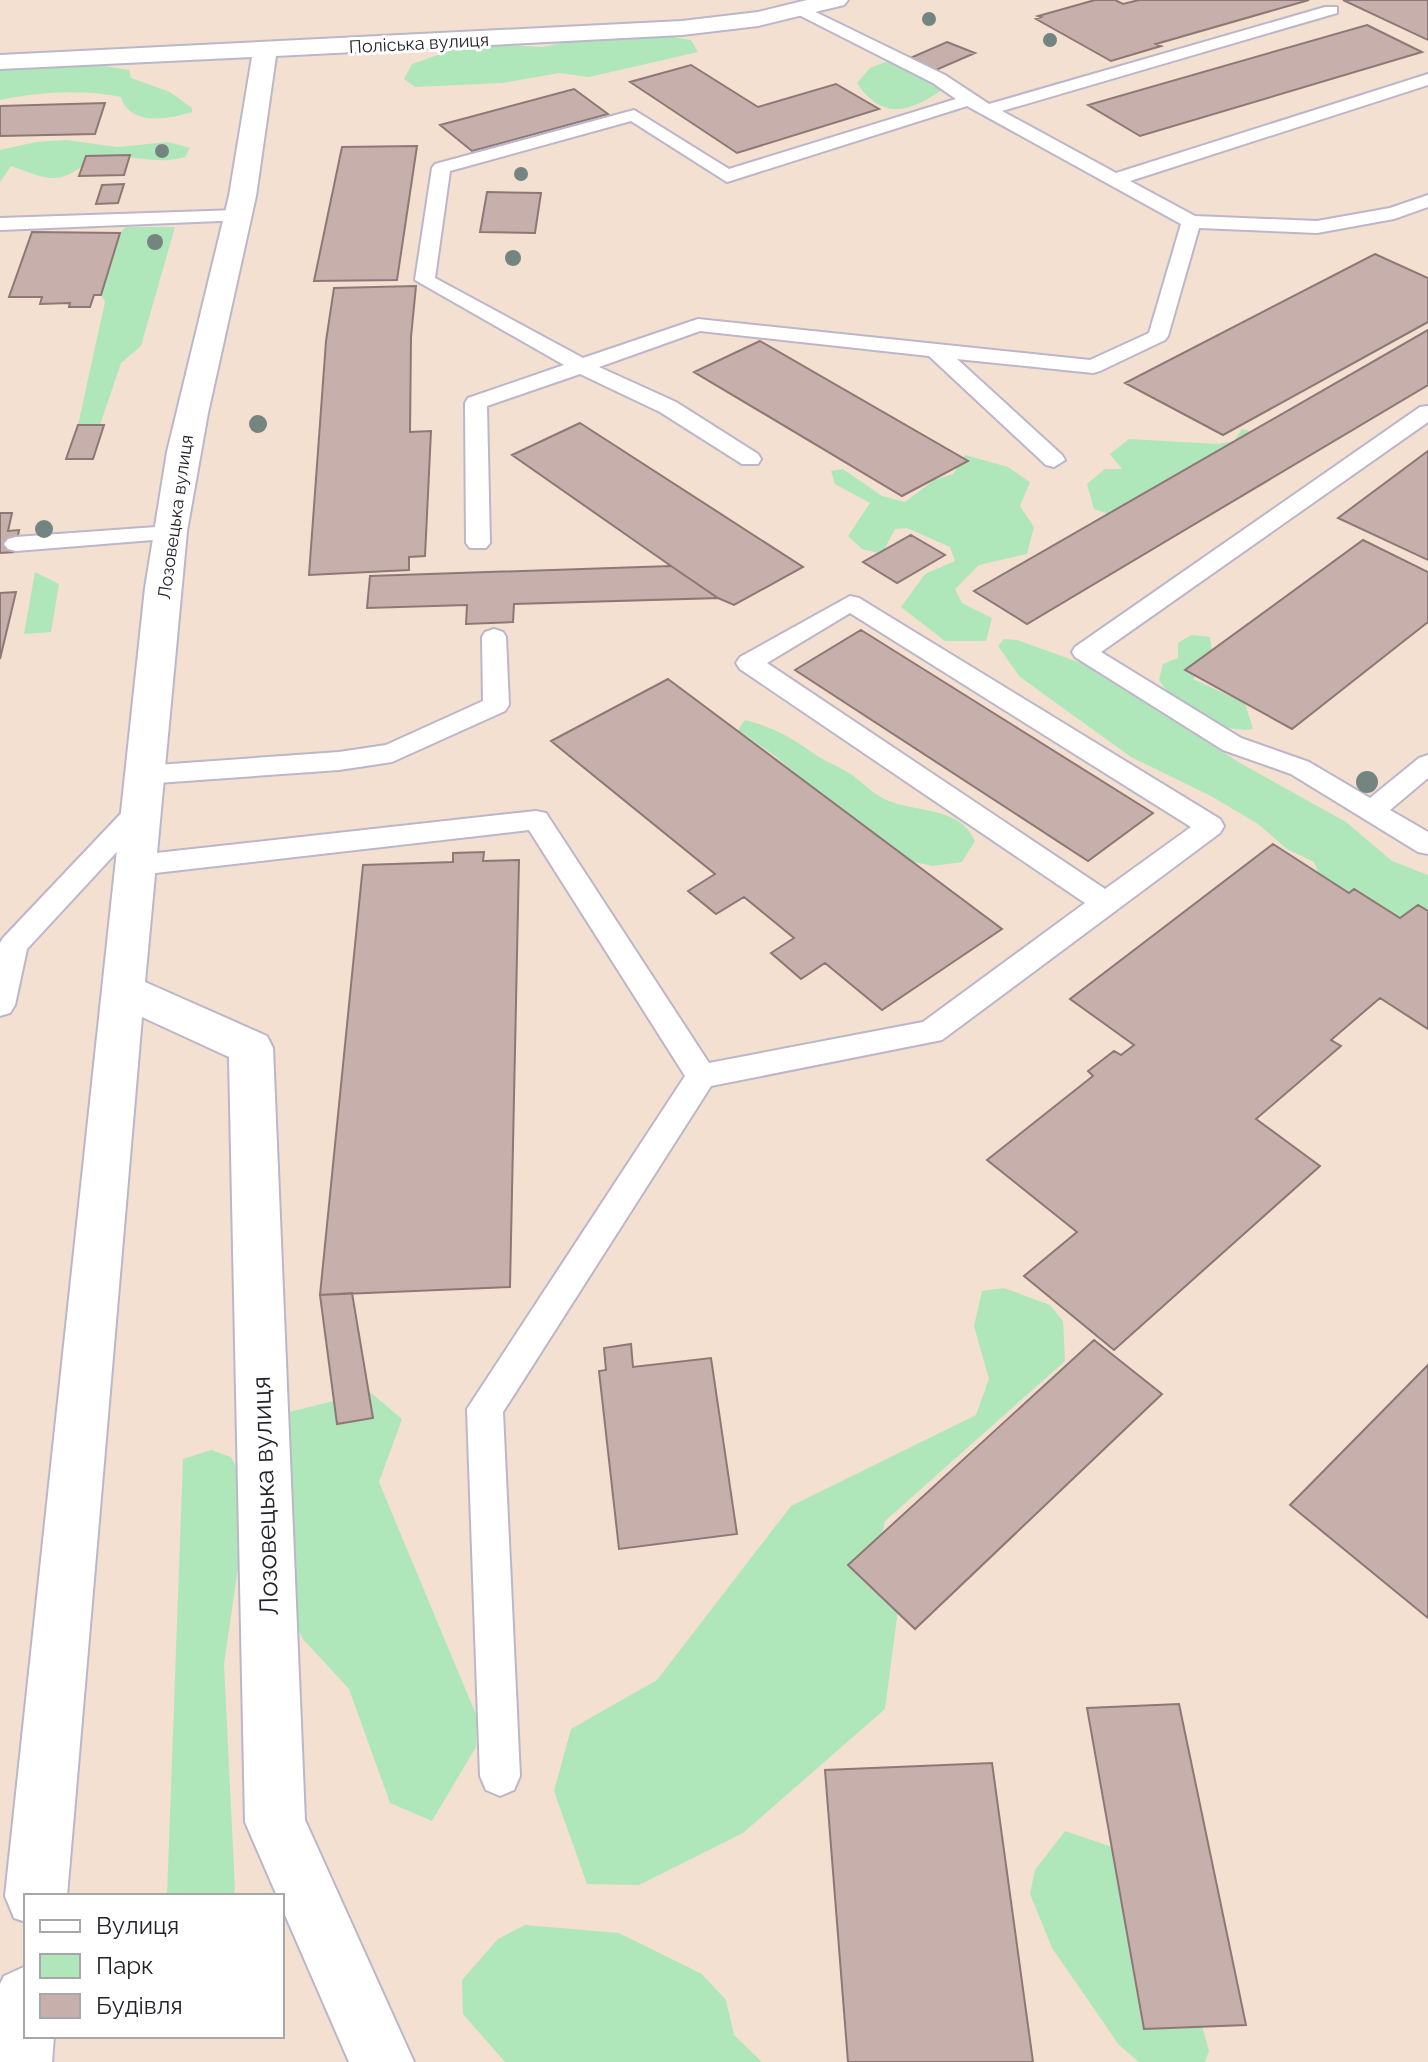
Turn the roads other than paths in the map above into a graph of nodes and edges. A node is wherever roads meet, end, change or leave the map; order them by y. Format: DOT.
graph roads {
  1 [pos="836,0"];
  2 [pos="799,9"];
  3 [pos="1331,10"];
  4 [pos="265,50"];
  5 [pos="0,62"];
  6 [pos="1428,79"];
  7 [pos="978,105"];
  8 [pos="1114,180"];
  9 [pos="1428,201"];
  10 [pos="238,216"];
  11 [pos="1191,222"];
  12 [pos="0,224"];
  13 [pos="935,350"];
  14 [pos="581,366"];
  15 [pos="1428,412"];
  16 [pos="750,459"];
  17 [pos="1054,460"];
  18 [pos="170,533"];
  19 [pos="478,543"];
  20 [pos="16,544"];
  21 [pos="494,637"];
  22 [pos="1428,764"];
  23 [pos="142,792"];
  24 [pos="1371,811"];
  25 [pos="1428,845"];
  26 [pos="138,865"];
  27 [pos="1105,903"];
  28 [pos="123,990"];
  29 [pos="0,1005"];
  30 [pos="701,1076"];
  31 [pos="500,1776"];
  32 [pos="36,1894"];
  33 [pos="382,2062"];
  1 -- 2 [label="street, Поліська вулиця"];
  2 -- 4 [label="street, Поліська вулиця"];
  2 -- 7 [label="lane"];
  3 -- 7 [label="lane"];
  4 -- 5 [label="street, Поліська вулиця"];
  4 -- 10 [label="street, Лозовецька вулиця"];
  6 -- 8 [label="lane"];
  7 -- 8 [label="lane"];
  7 -- 14 [label="lane"];
  8 -- 11 [label="lane"];
  9 -- 11 [label="lane"];
  10 -- 12 [label="lane"];
  10 -- 18 [label="street, Лозовецька вулиця"];
  11 -- 13 [label="lane"];
  13 -- 14 [label="lane"];
  13 -- 17 [label="lane"];
  14 -- 16 [label="lane"];
  14 -- 19 [label="lane"];
  15 -- 24 [label="lane"];
  18 -- 20 [label="lane"];
  18 -- 23 [label="street, Лозовецька вулиця"];
  21 -- 23 [label="lane"];
  22 -- 24 [label="lane"];
  23 -- 26 [label="street, Лозовецька вулиця"];
  23 -- 29 [label="lane"];
  24 -- 25 [label="lane"];
  26 -- 28 [label="street, Лозовецька вулиця"];
  26 -- 30 [label="lane"];
  27 -- 27 [label="lane"];
  27 -- 30 [label="lane"];
  28 -- 32 [label="street, Лозовецька вулиця"];
  28 -- 33 [label="street, Лозовецька вулиця"];
  30 -- 31 [label="lane"];
}
